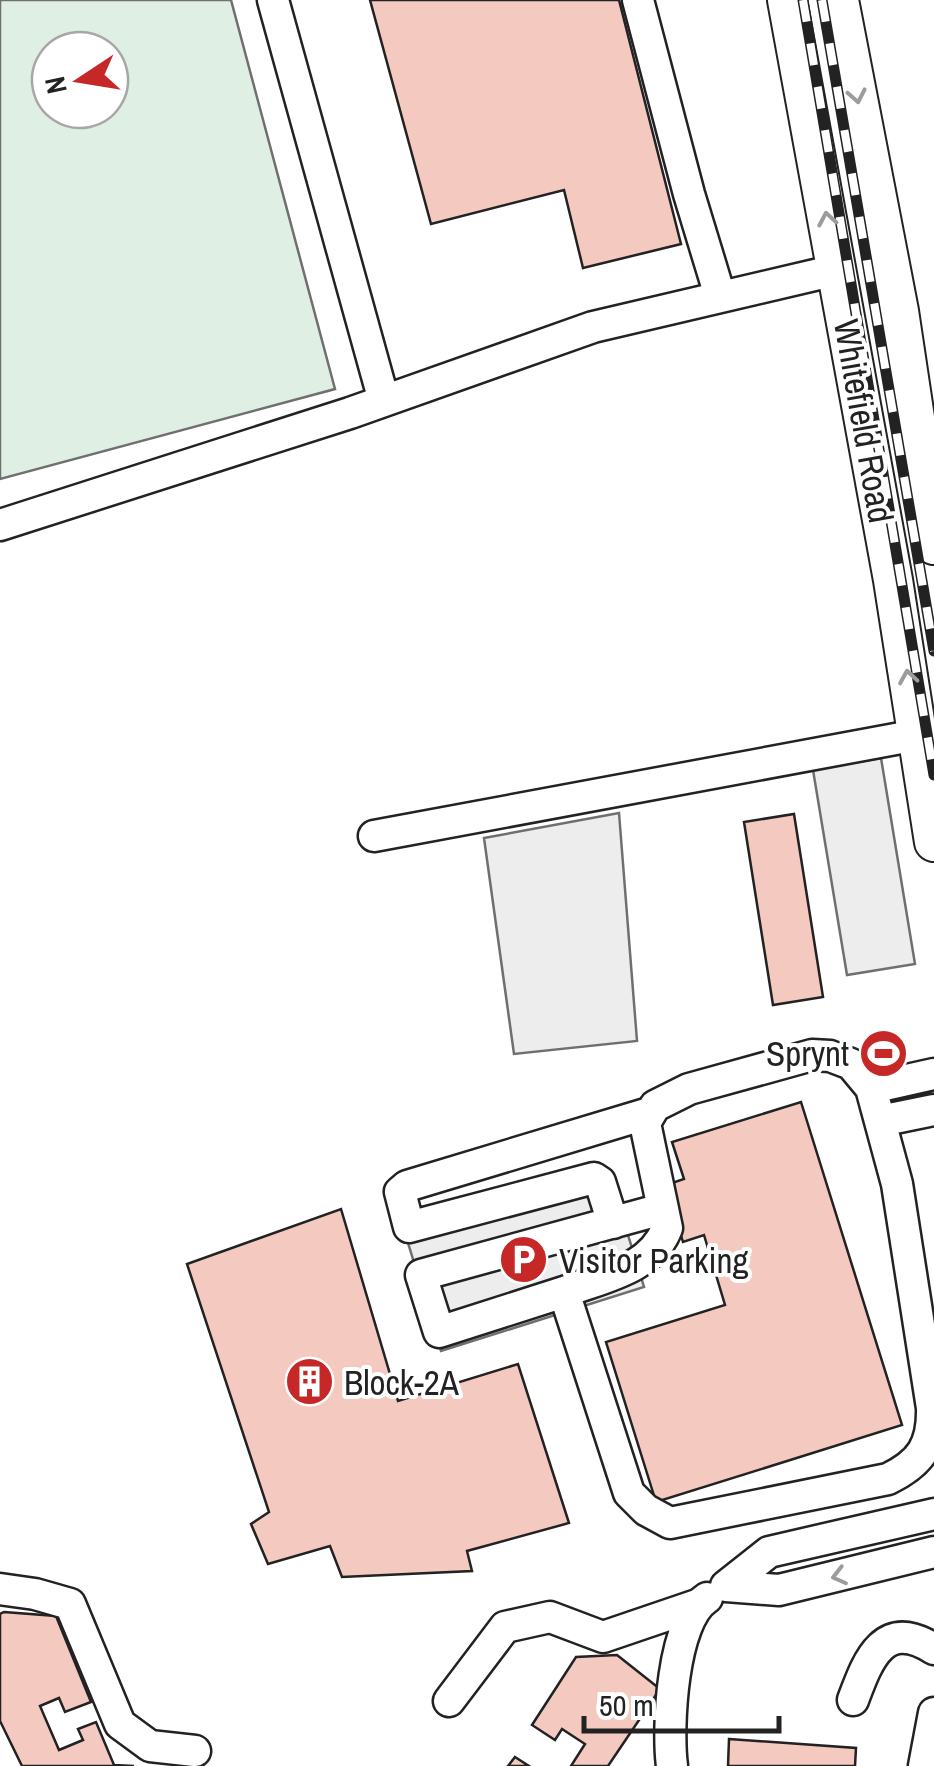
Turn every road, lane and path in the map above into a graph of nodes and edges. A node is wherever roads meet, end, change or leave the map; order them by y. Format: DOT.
graph roads {
  1 [pos="273,0"];
  2 [pos="638,0"];
  3 [pos="787,0"];
  4 [pos="839,0"];
  5 [pos="836,270"];
  6 [pos="720,296"];
  7 [pos="384,401"];
  8 [pos="0,525"];
  9 [pos="934,544"];
  10 [pos="917,736"];
  11 [pos="374,836"];
  12 [pos="934,842"];
  13 [pos="934,1074"];
  14 [pos="872,1088"];
  15 [pos="934,1110"];
  16 [pos="649,1113"];
  17 [pos="880,1121"];
  18 [pos="662,1209"];
  19 [pos="613,1222"];
  20 [pos="409,1227"];
  21 [pos="421,1274"];
  22 [pos="564,1292"];
  23 [pos="934,1514"];
  24 [pos="934,1552"];
  25 [pos="726,1586"];
  26 [pos="0,1589"];
  27 [pos="697,1605"];
  28 [pos="934,1649"];
  29 [pos="449,1700"];
  30 [pos="853,1700"];
  31 [pos="934,1713"];
  32 [pos="670,1751"];
  33 [pos="196,1752"];
  34 [pos="645,1766"];
  35 [pos="924,1766"];
  1 -- 7 [label="street"];
  2 -- 6 [label="street"];
  5 -- 3 [label="main road, Whitefield Road, one-way"];
  4 -- 9 [label="main road, Whitefield Road, one-way"];
  5 -- 6 [label="street"];
  10 -- 5 [label="main road, Whitefield Road, one-way"];
  6 -- 7 [label="street"];
  7 -- 8 [label="street"];
  10 -- 11 [label="street"];
  10 -- 12 [label="main road, Whitefield Road"];
  13 -- 14 [label="street"];
  14 -- 16 [label="street"];
  14 -- 17 [label="street"];
  15 -- 17 [label="street"];
  16 -- 18 [label="street"];
  16 -- 20 [label="street"];
  17 -- 22 [label="street"];
  18 -- 19 [label="street"];
  18 -- 22 [label="street"];
  19 -- 20 [label="street"];
  19 -- 21 [label="street"];
  20 -- 21 [label="street"];
  21 -- 22 [label="street"];
  23 -- 25 [label="street"];
  24 -- 25 [label="street, one-way"];
  25 -- 27 [label="street"];
  26 -- 33 [label="street"];
  27 -- 29 [label="street"];
  27 -- 32 [label="street"];
  28 -- 30 [label="street"];
  31 -- 35 [label="street"];
  32 -- 34 [label="street"];
}
